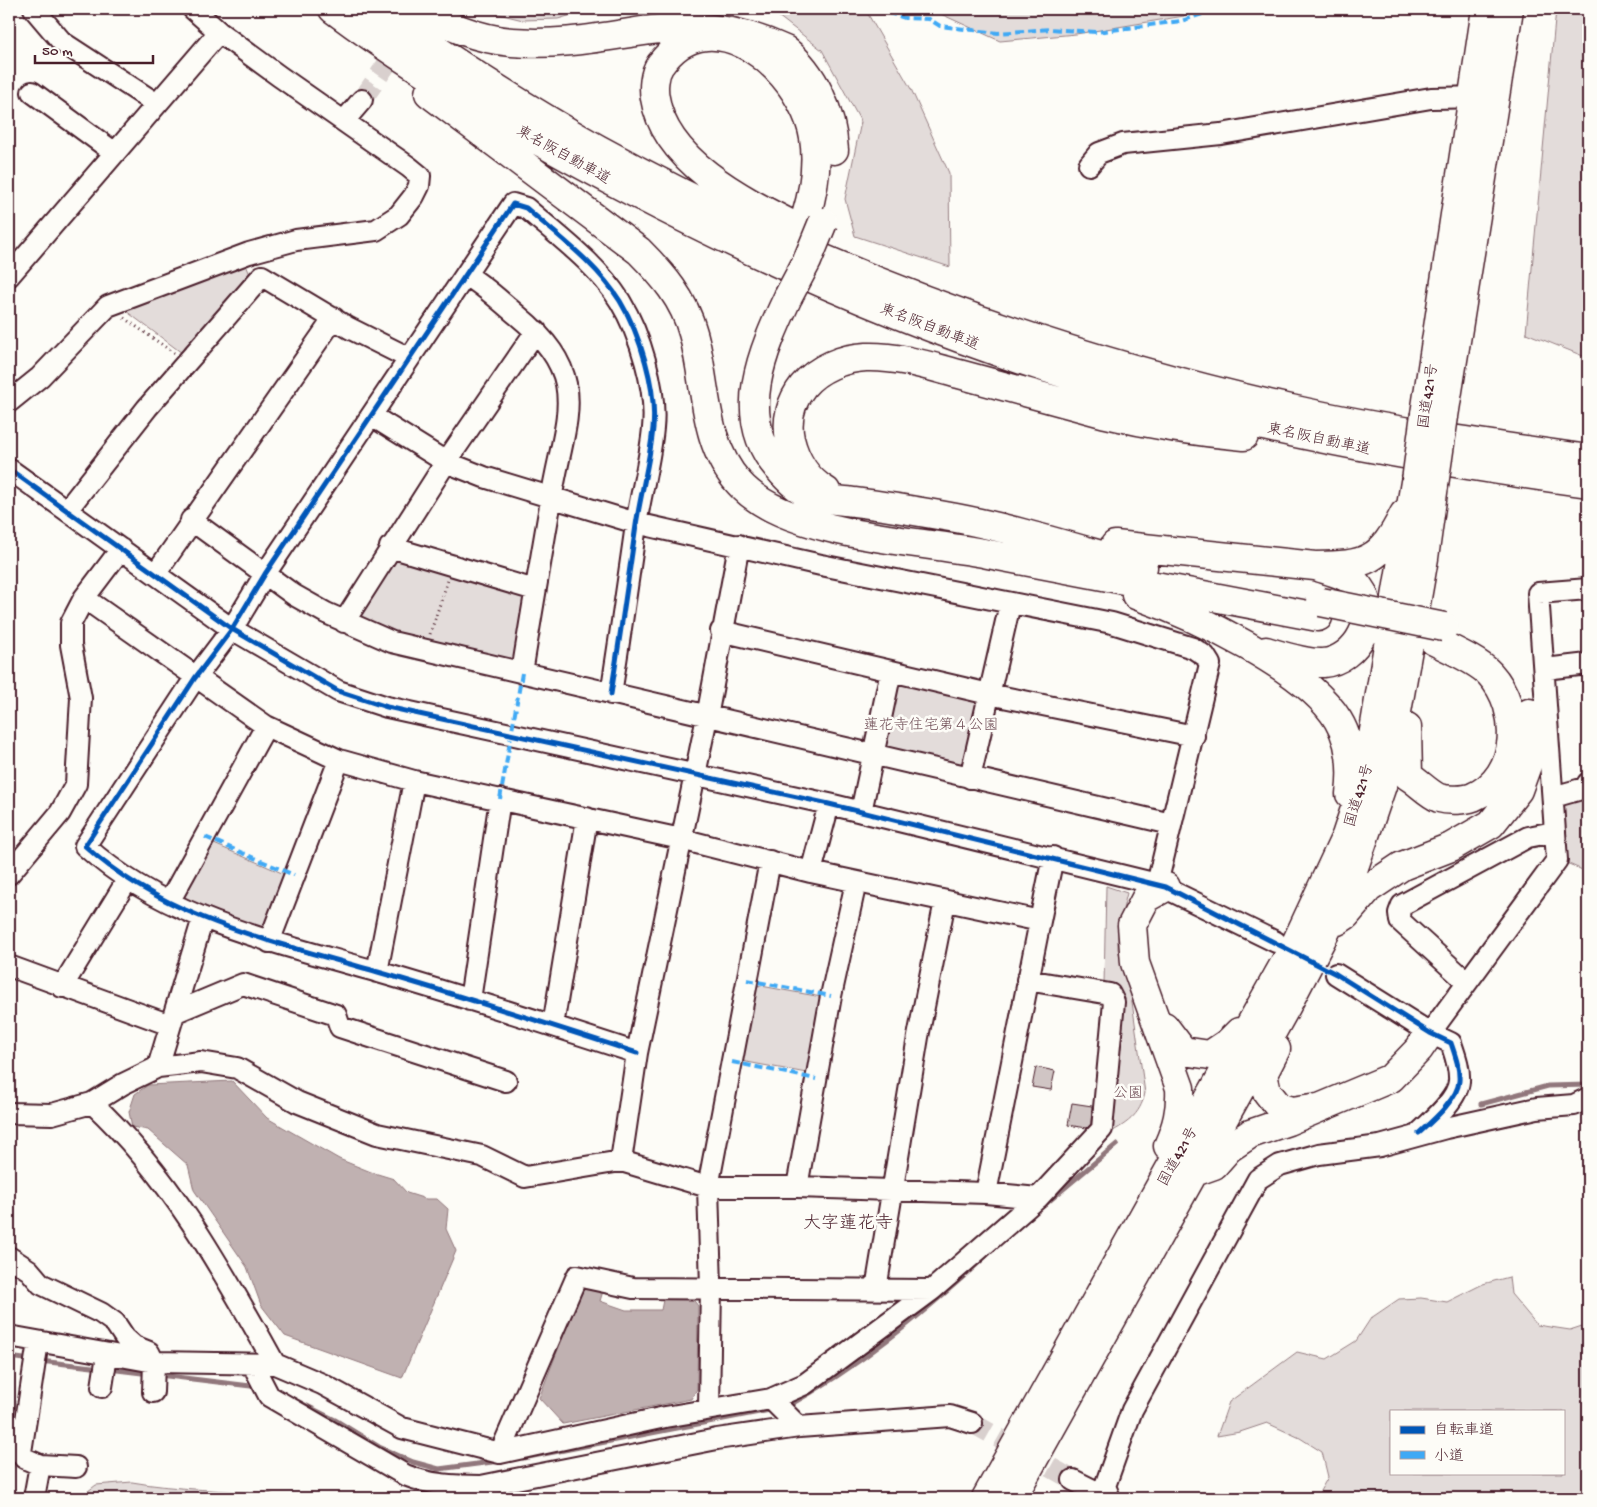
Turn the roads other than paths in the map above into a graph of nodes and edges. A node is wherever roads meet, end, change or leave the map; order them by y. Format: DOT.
graph roads {
  1 [pos="34,9"];
  2 [pos="193,9"];
  3 [pos="318,9"];
  4 [pos="333,9"];
  5 [pos="376,9"];
  6 [pos="416,9"];
  7 [pos="1486,9"];
  8 [pos="1509,9"];
  9 [pos="219,32"];
  10 [pos="32,92"];
  11 [pos="1483,97"];
  12 [pos="362,100"];
  13 [pos="157,104"];
  14 [pos="344,121"];
  15 [pos="115,153"];
  16 [pos="1089,165"];
  17 [pos="814,219"];
  18 [pos="249,253"];
  19 [pos="466,275"];
  20 [pos="9,276"];
  21 [pos="262,276"];
  22 [pos="780,294"];
  23 [pos="334,318"];
  24 [pos="536,331"];
  25 [pos="409,358"];
  26 [pos="1229,394"];
  27 [pos="9,402"];
  28 [pos="372,416"];
  29 [pos="1372,449"];
  30 [pos="1588,459"];
  31 [pos="446,462"];
  32 [pos="9,469"];
  33 [pos="1588,483"];
  34 [pos="1421,487"];
  35 [pos="551,498"];
  36 [pos="854,501"];
  37 [pos="67,510"];
  38 [pos="191,520"];
  39 [pos="636,523"];
  40 [pos="995,527"];
  41 [pos="831,528"];
  42 [pos="739,545"];
  43 [pos="390,547"];
  44 [pos="121,549"];
  45 [pos="985,553"];
  46 [pos="1424,558"];
  47 [pos="1315,566"];
  48 [pos="156,573"];
  49 [pos="265,574"];
  50 [pos="1588,589"];
  51 [pos="535,590"];
  52 [pos="84,598"];
  53 [pos="1010,604"];
  54 [pos="1320,609"];
  55 [pos="344,622"];
  56 [pos="232,629"];
  57 [pos="721,631"];
  58 [pos="1439,634"];
  59 [pos="1245,645"];
  60 [pos="1588,664"];
  61 [pos="1545,669"];
  62 [pos="891,671"];
  63 [pos="522,673"];
  64 [pos="195,678"];
  65 [pos="611,694"];
  66 [pos="989,694"];
  67 [pos="707,717"];
  68 [pos="266,726"];
  69 [pos="1194,736"];
  70 [pos="873,756"];
  71 [pos="339,760"];
  72 [pos="695,775"];
  73 [pos="970,778"];
  74 [pos="414,782"];
  75 [pos="1588,783"];
  76 [pos="1552,797"];
  77 [pos="500,799"];
  78 [pos="829,804"];
  79 [pos="860,812"];
  80 [pos="587,818"];
  81 [pos="1171,824"];
  82 [pos="1554,832"];
  83 [pos="1346,836"];
  84 [pos="681,839"];
  85 [pos="1053,857"];
  86 [pos="770,862"];
  87 [pos="811,872"];
  88 [pos="9,874"];
  89 [pos="128,879"];
  90 [pos="856,882"];
  91 [pos="1162,885"];
  92 [pos="945,901"];
  93 [pos="169,902"];
  94 [pos="203,918"];
  95 [pos="1338,920"];
  96 [pos="1040,921"];
  97 [pos="269,942"];
  98 [pos="1276,942"];
  99 [pos="1135,963"];
  100 [pos="9,966"];
  101 [pos="377,972"];
  102 [pos="1336,974"];
  103 [pos="1027,980"];
  104 [pos="1467,982"];
  105 [pos="62,986"];
  106 [pos="470,1000"];
  107 [pos="1296,1000"];
  108 [pos="1258,1010"];
  109 [pos="173,1018"];
  110 [pos="553,1026"];
  111 [pos="1430,1033"];
  112 [pos="637,1053"];
  113 [pos="158,1067"];
  114 [pos="506,1081"];
  115 [pos="1588,1098"];
  116 [pos="92,1103"];
  117 [pos="1322,1107"];
  118 [pos="9,1113"];
  119 [pos="1419,1133"];
  120 [pos="621,1161"];
  121 [pos="1192,1174"];
  122 [pos="797,1186"];
  123 [pos="708,1187"];
  124 [pos="891,1191"];
  125 [pos="986,1193"];
  126 [pos="1038,1198"];
  127 [pos="1137,1226"];
  128 [pos="9,1257"];
  129 [pos="711,1287"];
  130 [pos="876,1289"];
  131 [pos="932,1290"];
  132 [pos="11,1337"];
  133 [pos="38,1342"];
  134 [pos="107,1355"];
  135 [pos="154,1362"];
  136 [pos="275,1364"];
  137 [pos="252,1365"];
  138 [pos="102,1387"];
  139 [pos="153,1392"];
  140 [pos="772,1399"];
  141 [pos="709,1409"];
  142 [pos="665,1417"];
  143 [pos="972,1423"];
  144 [pos="799,1427"];
  145 [pos="670,1450"];
  146 [pos="15,1452"];
  147 [pos="500,1453"];
  148 [pos="40,1465"];
  149 [pos="76,1467"];
  150 [pos="1073,1480"];
  151 [pos="428,1490"];
  152 [pos="34,1498"];
  153 [pos="986,1498"];
  154 [pos="1012,1498"];
  155 [pos="1109,1498"];
  1 -- 13 [label="street"];
  2 -- 9 [label="street"];
  3 -- 41 [label="highway"];
  4 -- 29 [label="highway, 東名阪自動車道"];
  5 -- 26 [label="highway, 東名阪自動車道"];
  6 -- 17 [label="highway"];
  7 -- 11 [label="highway, 国道421号"];
  8 -- 11 [label="highway, 国道421号"];
  9 -- 13 [label="street"];
  9 -- 14 [label="street"];
  10 -- 15 [label="street"];
  11 -- 16 [label="street"];
  11 -- 34 [label="highway, 国道421号, bridge"];
  12 -- 14 [label="street"];
  13 -- 15 [label="street"];
  14 -- 18 [label="street"];
  15 -- 20 [label="street"];
  17 -- 22 [label="highway"];
  17 -- 26 [label="highway"];
  18 -- 21 [label="street"];
  18 -- 27 [label="street"];
  19 -- 24 [label="street"];
  19 -- 25 [label="street"];
  19 -- 39 [label="street"];
  21 -- 23 [label="street"];
  21 -- 37 [label="street"];
  22 -- 36 [label="highway"];
  22 -- 41 [label="highway"];
  23 -- 25 [label="street"];
  23 -- 38 [label="street"];
  24 -- 31 [label="street"];
  24 -- 35 [label="street"];
  25 -- 28 [label="street"];
  26 -- 30 [label="highway, 東名阪自動車道"];
  28 -- 31 [label="street"];
  28 -- 49 [label="street"];
  29 -- 33 [label="highway, 東名阪自動車道"];
  29 -- 36 [label="highway"];
  31 -- 35 [label="street"];
  31 -- 43 [label="street"];
  32 -- 37 [label="street"];
  34 -- 46 [label="highway, 国道421号"];
  34 -- 47 [label="highway"];
  34 -- 83 [label="highway, 国道421号"];
  35 -- 39 [label="street"];
  35 -- 51 [label="street"];
  36 -- 40 [label="highway"];
  37 -- 44 [label="street"];
  38 -- 48 [label="street"];
  38 -- 49 [label="street"];
  39 -- 42 [label="street"];
  39 -- 65 [label="street"];
  40 -- 47 [label="highway"];
  40 -- 54 [label="highway"];
  41 -- 45 [label="highway"];
  42 -- 53 [label="street"];
  42 -- 57 [label="street"];
  43 -- 51 [label="street"];
  43 -- 55 [label="street"];
  44 -- 48 [label="street"];
  44 -- 52 [label="street"];
  45 -- 54 [label="highway"];
  45 -- 59 [label="highway"];
  46 -- 58 [label="highway"];
  46 -- 95 [label="highway, 国道421号"];
  47 -- 59 [label="highway"];
  48 -- 56 [label="street"];
  49 -- 55 [label="street"];
  49 -- 56 [label="street"];
  50 -- 61 [label="street"];
  51 -- 63 [label="street"];
  52 -- 64 [label="street"];
  52 -- 88 [label="street"];
  53 -- 66 [label="street"];
  53 -- 69 [label="street"];
  54 -- 58 [label="highway, bridge"];
  55 -- 63 [label="street"];
  56 -- 64 [label="street"];
  56 -- 72 [label="street"];
  57 -- 62 [label="street"];
  57 -- 67 [label="street"];
  58 -- 95 [label="highway"];
  59 -- 83 [label="highway"];
  60 -- 61 [label="street"];
  61 -- 76 [label="street"];
  62 -- 66 [label="street"];
  62 -- 70 [label="street"];
  63 -- 65 [label="street"];
  64 -- 68 [label="street"];
  64 -- 89 [label="street"];
  65 -- 67 [label="street"];
  66 -- 69 [label="street"];
  66 -- 73 [label="street"];
  67 -- 70 [label="street"];
  67 -- 72 [label="street"];
  68 -- 71 [label="street"];
  68 -- 93 [label="street"];
  69 -- 81 [label="street"];
  70 -- 73 [label="street"];
  70 -- 79 [label="street"];
  71 -- 74 [label="street"];
  71 -- 97 [label="street"];
  72 -- 78 [label="street"];
  72 -- 84 [label="street"];
  73 -- 81 [label="street"];
  74 -- 77 [label="street"];
  74 -- 101 [label="street"];
  75 -- 76 [label="street"];
  76 -- 82 [label="street"];
  77 -- 80 [label="street"];
  77 -- 106 [label="street"];
  78 -- 79 [label="street"];
  78 -- 87 [label="street"];
  79 -- 85 [label="street"];
  80 -- 84 [label="street"];
  80 -- 110 [label="street"];
  81 -- 91 [label="street"];
  82 -- 104 [label="street"];
  82 -- 104 [label="street"];
  83 -- 108 [label="highway, 国道421号"];
  84 -- 86 [label="street"];
  84 -- 112 [label="street"];
  85 -- 91 [label="street"];
  85 -- 96 [label="street"];
  86 -- 87 [label="street"];
  86 -- 123 [label="street"];
  87 -- 90 [label="street"];
  89 -- 93 [label="street"];
  89 -- 105 [label="street"];
  90 -- 92 [label="street"];
  90 -- 122 [label="street"];
  91 -- 98 [label="street"];
  91 -- 99 [label="highway"];
  92 -- 96 [label="street"];
  92 -- 124 [label="street"];
  93 -- 94 [label="street"];
  94 -- 97 [label="street"];
  94 -- 109 [label="street"];
  95 -- 107 [label="highway, 国道421号"];
  96 -- 103 [label="street"];
  97 -- 101 [label="street"];
  99 -- 108 [label="highway"];
  99 -- 127 [label="highway"];
  100 -- 105 [label="street"];
  101 -- 106 [label="street"];
  102 -- 111 [label="street"];
  103 -- 125 [label="street"];
  103 -- 126 [label="street"];
  104 -- 111 [label="street"];
  105 -- 109 [label="street"];
  106 -- 110 [label="street"];
  107 -- 117 [label="highway"];
  107 -- 121 [label="highway, 国道421号"];
  108 -- 127 [label="highway, 国道421号"];
  109 -- 113 [label="street"];
  109 -- 114 [label="street"];
  110 -- 112 [label="street"];
  111 -- 117 [label="highway"];
  111 -- 119 [label="street"];
  112 -- 120 [label="street"];
  113 -- 116 [label="street"];
  113 -- 120 [label="street"];
  115 -- 119 [label="street"];
  116 -- 118 [label="street"];
  116 -- 136 [label="street"];
  117 -- 121 [label="highway"];
  119 -- 155 [label="street"];
  120 -- 123 [label="street"];
  121 -- 154 [label="highway, 国道421号"];
  122 -- 123 [label="street"];
  122 -- 124 [label="street"];
  123 -- 129 [label="street"];
  124 -- 125 [label="street"];
  124 -- 130 [label="street"];
  125 -- 126 [label="street"];
  126 -- 131 [label="street"];
  127 -- 153 [label="highway, 国道421号"];
  128 -- 135 [label="street"];
  129 -- 130 [label="street"];
  129 -- 141 [label="street"];
  129 -- 147 [label="street"];
  130 -- 131 [label="street"];
  131 -- 140 [label="street"];
  132 -- 133 [label="street"];
  133 -- 134 [label="street"];
  133 -- 146 [label="street"];
  134 -- 135 [label="street"];
  134 -- 138 [label="street"];
  135 -- 137 [label="street"];
  135 -- 139 [label="street"];
  136 -- 137 [label="street"];
  136 -- 147 [label="street"];
  137 -- 151 [label="street"];
  140 -- 141 [label="street"];
  140 -- 144 [label="street"];
  141 -- 142 [label="street"];
  142 -- 145 [label="street"];
  142 -- 147 [label="street"];
  143 -- 144 [label="street"];
  144 -- 145 [label="street"];
  145 -- 151 [label="street"];
  146 -- 148 [label="street"];
  148 -- 149 [label="street"];
  148 -- 152 [label="street"];
  150 -- 155 [label="street"];
}
